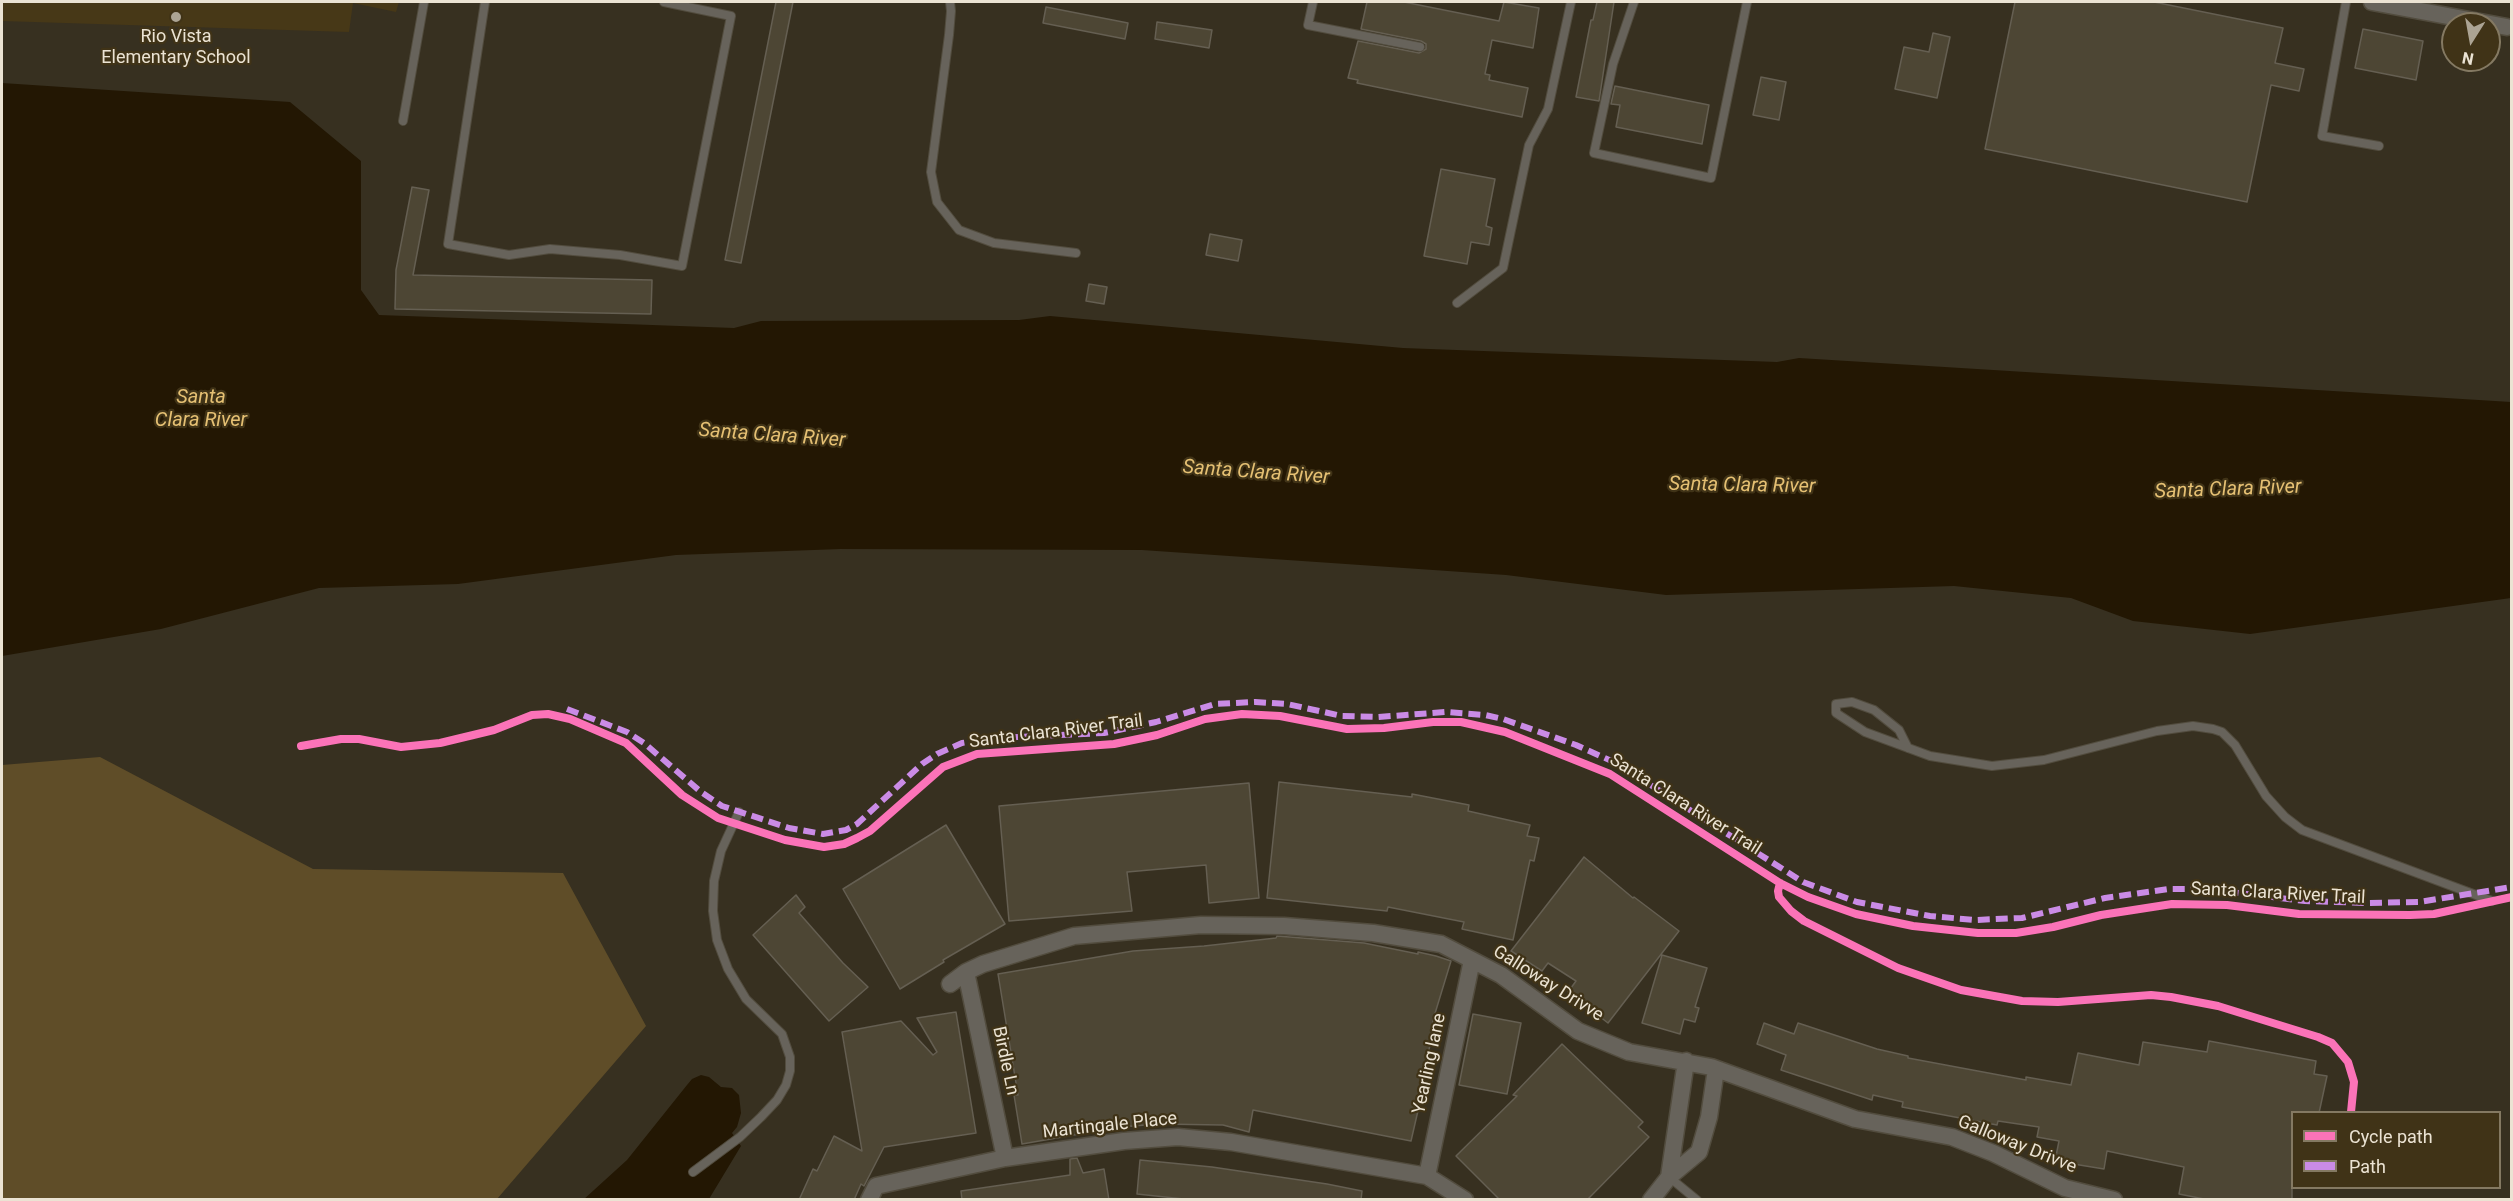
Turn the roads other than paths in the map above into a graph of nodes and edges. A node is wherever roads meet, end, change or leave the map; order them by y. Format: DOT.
graph roads {
  1 [pos="424,2"];
  2 [pos="485,2"];
  3 [pos="664,2"];
  4 [pos="950,2"];
  5 [pos="1313,2"];
  6 [pos="1571,2"];
  7 [pos="1634,2"];
  8 [pos="1747,2"];
  9 [pos="2346,2"];
  10 [pos="2372,2"];
  11 [pos="2509,27"];
  12 [pos="1420,47"];
  13 [pos="403,121"];
  14 [pos="2379,146"];
  15 [pos="1076,253"];
  16 [pos="1457,303"];
  17 [pos="1908,748"];
  18 [pos="739,812"];
  19 [pos="2492,901"];
  20 [pos="1472,960"];
  21 [pos="966,972"];
  22 [pos="950,984"];
  23 [pos="1686,1062"];
  24 [pos="1716,1069"];
  25 [pos="1005,1158"];
  26 [pos="693,1172"];
  27 [pos="1426,1176"];
  28 [pos="1668,1177"];
  29 [pos="869,1200"];
  30 [pos="1465,1200"];
  31 [pos="1651,1200"];
  32 [pos="1696,1200"];
  33 [pos="2114,1200"];
  1 -- 13 [label="lane"];
  2 -- 3 [label="lane"];
  4 -- 15 [label="lane"];
  5 -- 12 [label="lane"];
  6 -- 16 [label="lane"];
  7 -- 8 [label="lane"];
  9 -- 14 [label="lane"];
  10 -- 11 [label="street"];
  17 -- 17 [label="lane"];
  17 -- 19 [label="lane"];
  18 -- 26 [label="lane"];
  20 -- 21 [label="street, Galloway Drivve"];
  20 -- 23 [label="street, Galloway Drivve"];
  20 -- 27 [label="street, Yearling lane"];
  21 -- 22 [label="street, Galloway Drivve"];
  21 -- 25 [label="street, Birdle Ln"];
  23 -- 24 [label="street, Galloway Drivve"];
  23 -- 28 [label="street"];
  24 -- 28 [label="street"];
  24 -- 33 [label="street, Galloway Drivve"];
  25 -- 27 [label="street, Martingale Place"];
  25 -- 29 [label="street, Martingale Place"];
  27 -- 30 [label="street, Martingale Place"];
  28 -- 31 [label="street"];
  28 -- 32 [label="lane"];
}
